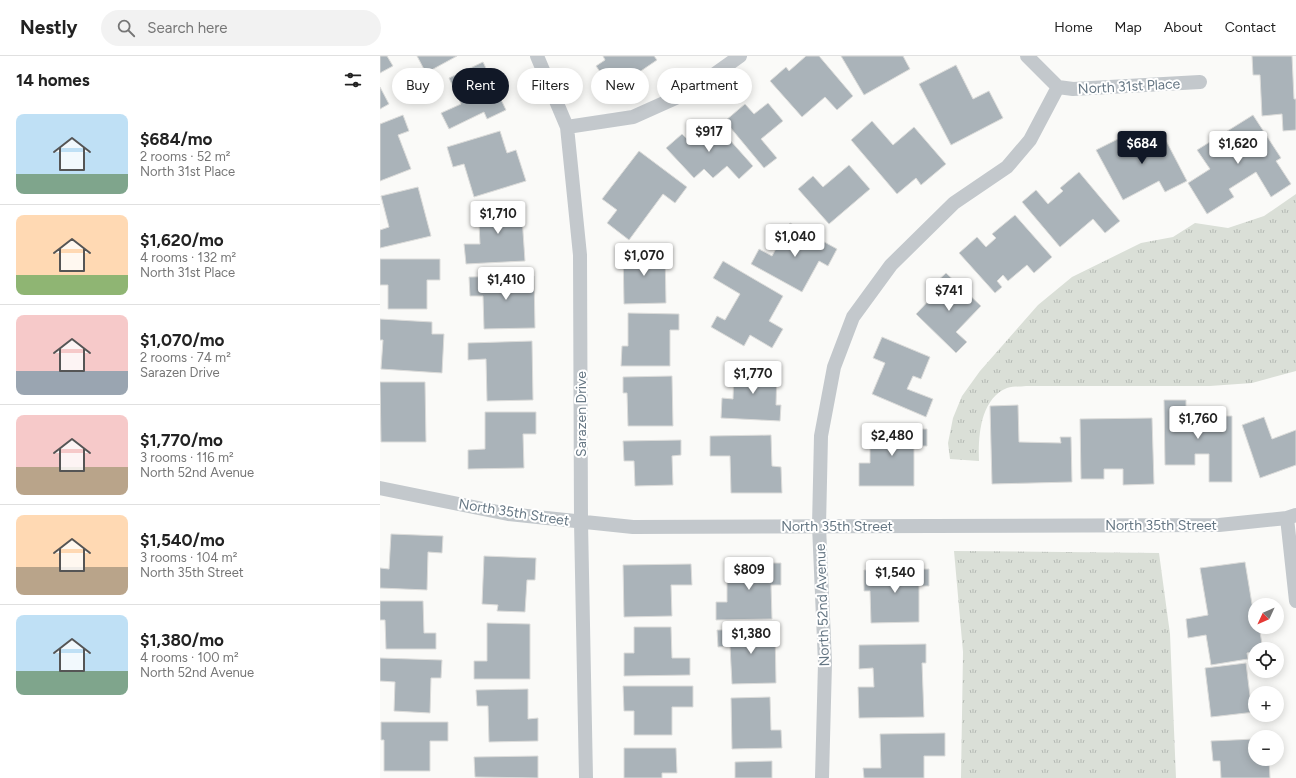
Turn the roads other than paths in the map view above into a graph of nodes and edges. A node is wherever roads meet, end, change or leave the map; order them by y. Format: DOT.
graph roads {
  1 [pos="537,56"];
  2 [pos="740,56"];
  3 [pos="1027,56"];
  4 [pos="1200,82"];
  5 [pos="1058,87"];
  6 [pos="566,127"];
  7 [pos="380,488"];
  8 [pos="1291,517"];
  9 [pos="582,522"];
  10 [pos="819,526"];
  11 [pos="1296,601"];
  12 [pos="586,778"];
  13 [pos="822,778"];
  1 -- 6 [label="street, Sarazen Drive"];
  2 -- 6 [label="street"];
  3 -- 5 [label="street"];
  4 -- 5 [label="street, North 31st Place"];
  5 -- 10 [label="street, North 52nd Avenue"];
  6 -- 9 [label="street, Sarazen Drive"];
  7 -- 9 [label="street, North 35th Street"];
  8 -- 10 [label="street, North 35th Street"];
  8 -- 11 [label="street"];
  9 -- 10 [label="street, North 35th Street"];
  9 -- 12 [label="street, Sarazen Drive"];
  10 -- 13 [label="street, North 52nd Avenue"];
}
